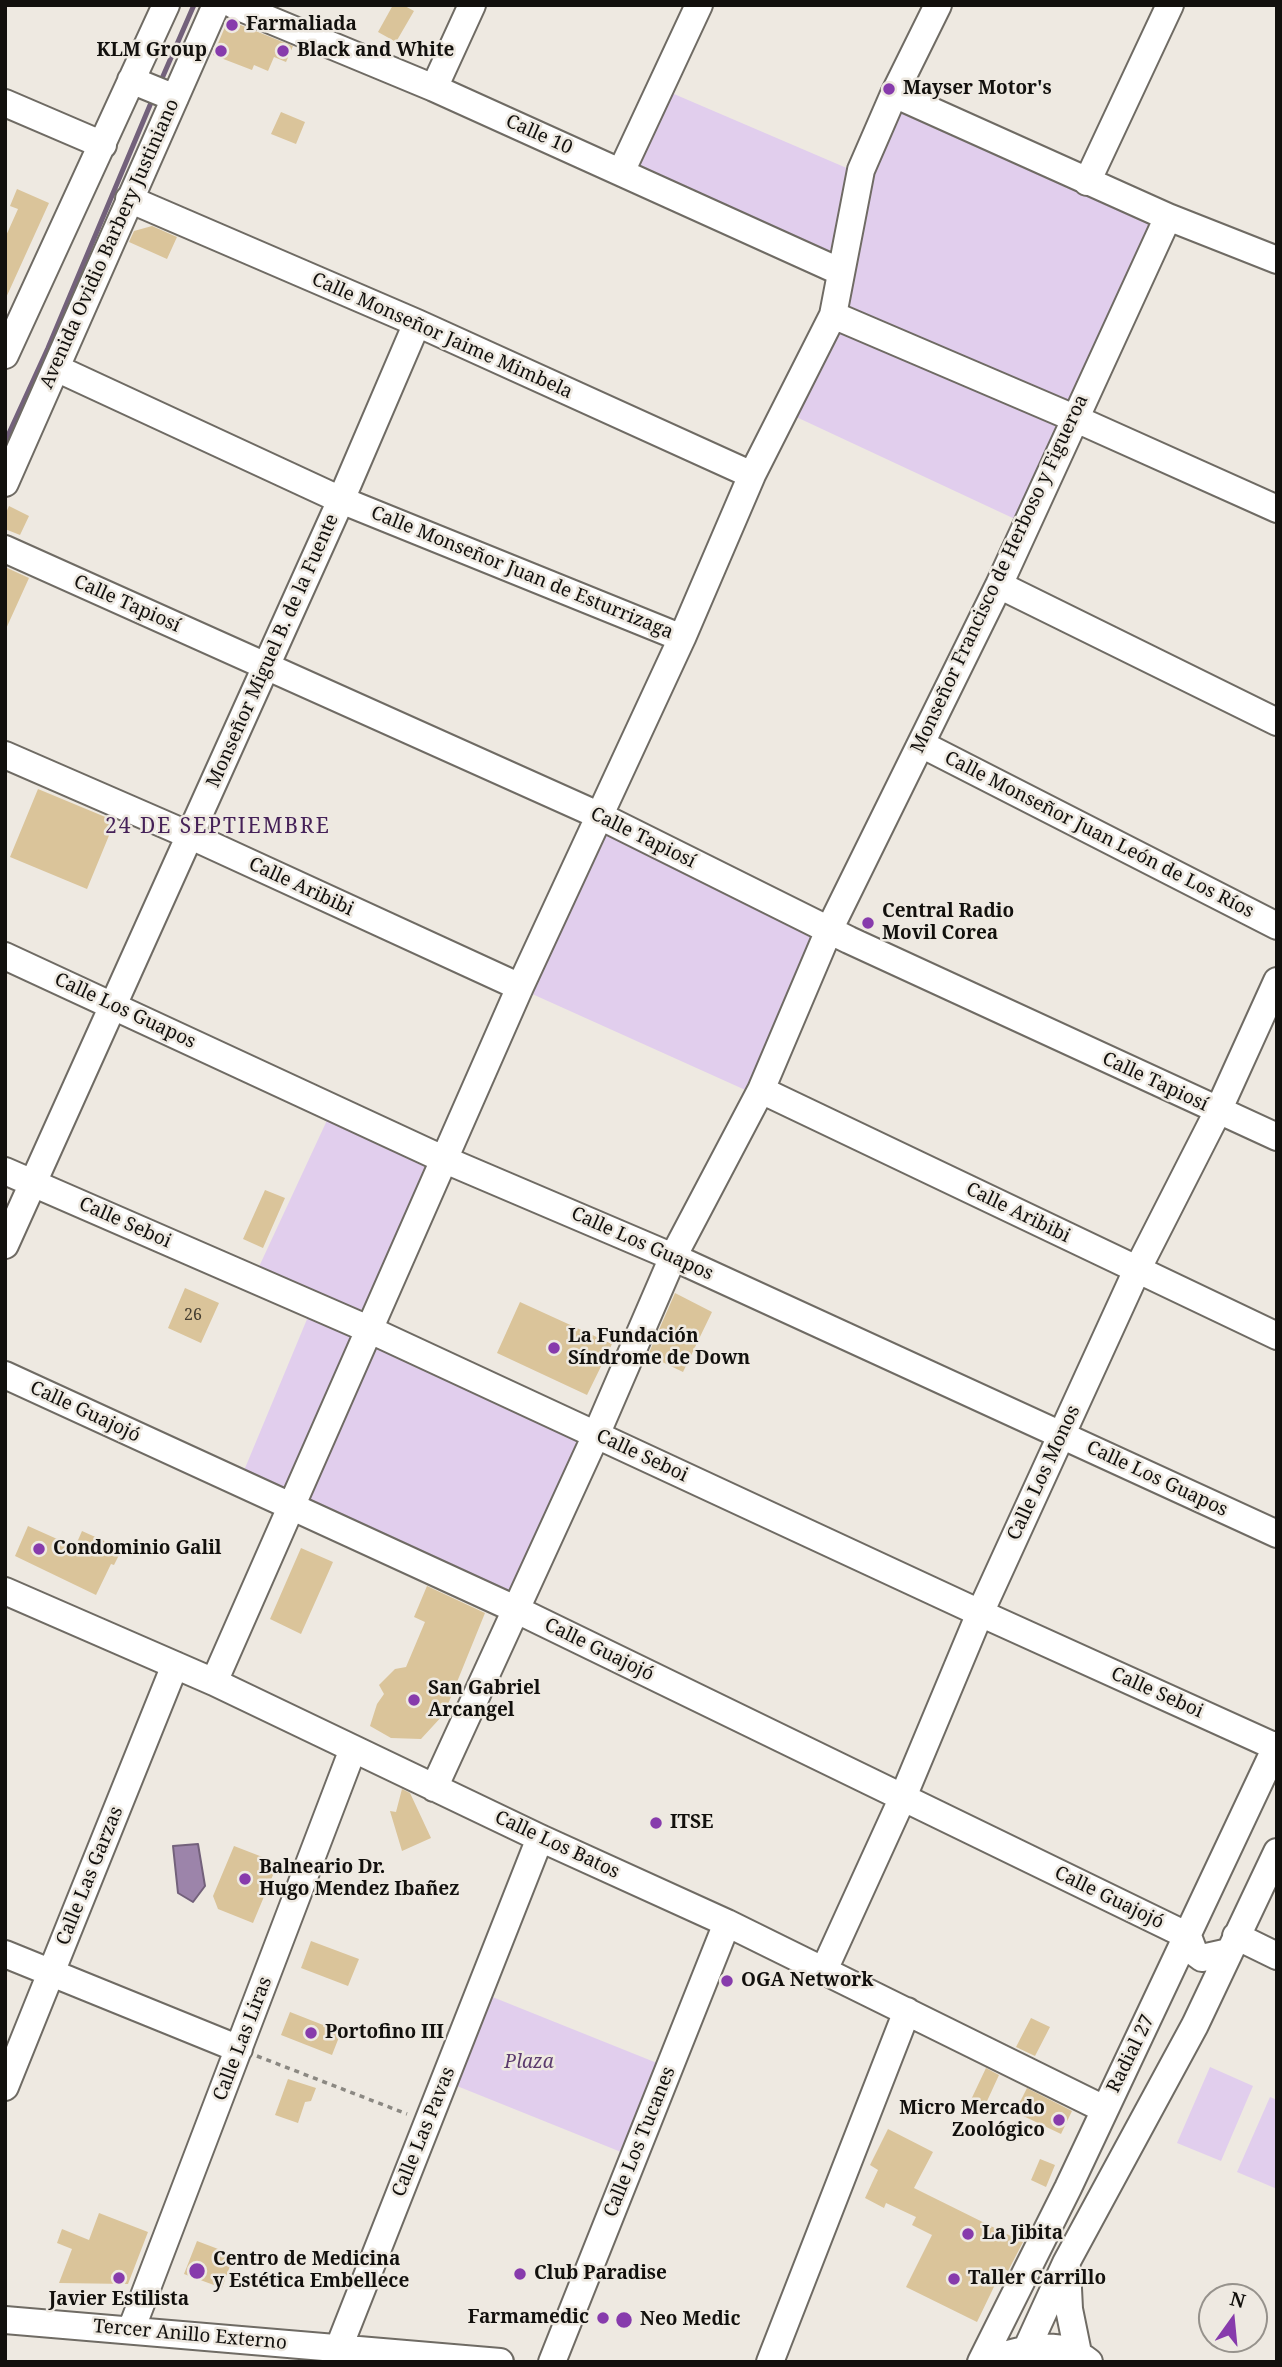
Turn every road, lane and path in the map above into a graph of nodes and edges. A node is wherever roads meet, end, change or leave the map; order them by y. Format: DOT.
graph roads {
  1 [pos="166,5"];
  2 [pos="216,5"];
  3 [pos="234,5"];
  4 [pos="472,5"];
  5 [pos="699,5"];
  6 [pos="938,5"];
  7 [pos="1170,5"];
  8 [pos="134,81"];
  9 [pos="434,88"];
  10 [pos="894,94"];
  11 [pos="172,97"];
  12 [pos="5,103"];
  13 [pos="103,145"];
  14 [pos="621,172"];
  15 [pos="1087,182"];
  16 [pos="130,199"];
  17 [pos="1168,217"];
  18 [pos="1277,260"];
  19 [pos="841,272"];
  20 [pos="15,308"];
  21 [pos="833,315"];
  22 [pos="417,323"];
  23 [pos="5,355"];
  24 [pos="56,368"];
  25 [pos="1074,418"];
  26 [pos="752,475"];
  27 [pos="5,483"];
  28 [pos="341,500"];
  29 [pos="1277,509"];
  30 [pos="5,549"];
  31 [pos="999,585"];
  32 [pos="682,638"];
  33 [pos="265,667"];
  34 [pos="1277,722"];
  35 [pos="921,744"];
  36 [pos="5,755"];
  37 [pos="598,815"];
  38 [pos="189,835"];
  39 [pos="1277,926"];
  40 [pos="829,930"];
  41 [pos="5,957"];
  42 [pos="1277,981"];
  43 [pos="520,987"];
  44 [pos="112,1005"];
  45 [pos="761,1090"];
  46 [pos="1218,1111"];
  47 [pos="1277,1138"];
  48 [pos="443,1159"];
  49 [pos="5,1171"];
  50 [pos="32,1183"];
  51 [pos="5,1245"];
  52 [pos="673,1256"];
  53 [pos="1137,1270"];
  54 [pos="368,1329"];
  55 [pos="1277,1336"];
  56 [pos="5,1375"];
  57 [pos="596,1435"];
  58 [pos="1062,1436"];
  59 [pos="290,1507"];
  60 [pos="1277,1534"];
  61 [pos="5,1591"];
  62 [pos="515,1609"];
  63 [pos="980,1613"];
  64 [pos="175,1665"];
  65 [pos="214,1682"];
  66 [pos="1276,1746"];
  67 [pos="354,1749"];
  68 [pos="435,1788"];
  69 [pos="903,1797"];
  70 [pos="540,1838"];
  71 [pos="1277,1852"];
  72 [pos="727,1923"];
  73 [pos="1188,1936"];
  74 [pos="1232,1944"];
  75 [pos="5,1954"];
  76 [pos="1277,1956"];
  77 [pos="824,1970"];
  78 [pos="51,1972"];
  79 [pos="1167,1980"];
  80 [pos="1204,2006"];
  81 [pos="907,2011"];
  82 [pos="239,2049"];
  83 [pos="5,2087"];
  84 [pos="1104,2109"];
  85 [pos="428,2122"];
  86 [pos="1056,2211"];
  87 [pos="1066,2263"];
  88 [pos="5,2320"];
  89 [pos="131,2330"];
  90 [pos="340,2347"];
  91 [pos="1027,2348"];
  92 [pos="1084,2357"];
  93 [pos="500,2362"];
  94 [pos="552,2362"];
  95 [pos="771,2362"];
  96 [pos="982,2362"];
  1 -- 8 [label="street"];
  2 -- 11 [label="street, Avenida Ovidio Barbery Justiniano"];
  3 -- 9 [label="street, Calle 10"];
  4 -- 9 [label="street"];
  5 -- 14 [label="street"];
  6 -- 10 [label="street"];
  7 -- 15 [label="street"];
  8 -- 11 [label="street"];
  8 -- 13 [label="street"];
  9 -- 14 [label="street, Calle 10"];
  10 -- 15 [label="street"];
  10 -- 19 [label="street"];
  11 -- 16 [label="street, Avenida Ovidio Barbery Justiniano"];
  12 -- 13 [label="street"];
  13 -- 20 [label="street"];
  14 -- 19 [label="street, Calle 10"];
  15 -- 17 [label="street"];
  16 -- 22 [label="street, Calle Monseñor Jaime Mimbela"];
  16 -- 24 [label="street, Avenida Ovidio Barbery Justiniano"];
  17 -- 18 [label="street"];
  17 -- 25 [label="street, Monseñor Francisco de Herboso y Figueroa"];
  19 -- 21 [label="street"];
  20 -- 23 [label="street"];
  21 -- 25 [label="street"];
  21 -- 26 [label="street"];
  22 -- 26 [label="street, Calle Monseñor Jaime Mimbela"];
  22 -- 28 [label="street, Monseñor Miguel B. de la Fuente"];
  24 -- 27 [label="street, Avenida Ovidio Barbery Justiniano"];
  24 -- 28 [label="street, Calle Monseñor Juan de Esturrizaga"];
  25 -- 29 [label="street"];
  25 -- 31 [label="street, Monseñor Francisco de Herboso y Figueroa"];
  26 -- 32 [label="street"];
  28 -- 32 [label="street, Calle Monseñor Juan de Esturrizaga"];
  28 -- 33 [label="street, Monseñor Miguel B. de la Fuente"];
  30 -- 33 [label="street, Calle Tapiosí"];
  31 -- 34 [label="street"];
  31 -- 35 [label="street, Monseñor Francisco de Herboso y Figueroa"];
  32 -- 37 [label="street"];
  33 -- 37 [label="street, Calle Tapiosí"];
  33 -- 38 [label="street, Monseñor Miguel B. de la Fuente"];
  35 -- 39 [label="street, Calle Monseñor Juan León de Los Ríos"];
  35 -- 40 [label="street, Monseñor Francisco de Herboso y Figueroa"];
  36 -- 38 [label="street, Calle Aribibi"];
  37 -- 40 [label="street, Calle Tapiosí"];
  37 -- 43 [label="street"];
  38 -- 43 [label="street, Calle Aribibi"];
  38 -- 44 [label="street, Monseñor Miguel B. de la Fuente"];
  40 -- 45 [label="street, Monseñor Francisco de Herboso y Figueroa"];
  40 -- 46 [label="street, Calle Tapiosí"];
  41 -- 44 [label="street, Calle Los Guapos"];
  42 -- 46 [label="street, Calle Los Monos"];
  43 -- 48 [label="street"];
  44 -- 48 [label="street, Calle Los Guapos"];
  44 -- 50 [label="street, Monseñor Miguel B. de la Fuente"];
  45 -- 52 [label="street, Monseñor Francisco de Herboso y Figueroa"];
  45 -- 53 [label="street, Calle Aribibi"];
  46 -- 47 [label="street, Calle Tapiosí"];
  46 -- 53 [label="street, Calle Los Monos"];
  48 -- 52 [label="street, Calle Los Guapos"];
  48 -- 54 [label="street"];
  49 -- 50 [label="street, Calle Seboi"];
  50 -- 51 [label="street, Monseñor Miguel B. de la Fuente"];
  50 -- 54 [label="street, Calle Seboi"];
  52 -- 57 [label="street, Monseñor Francisco de Herboso y Figueroa"];
  52 -- 58 [label="street, Calle Los Guapos"];
  53 -- 55 [label="street, Calle Aribibi"];
  53 -- 58 [label="street, Calle Los Monos"];
  54 -- 57 [label="street, Calle Seboi"];
  54 -- 59 [label="street"];
  56 -- 59 [label="street, Calle Guajojó"];
  57 -- 62 [label="street, Monseñor Francisco de Herboso y Figueroa"];
  57 -- 63 [label="street, Calle Seboi"];
  58 -- 60 [label="street, Calle Los Guapos"];
  58 -- 63 [label="street, Calle Los Monos"];
  59 -- 62 [label="street, Calle Guajojó"];
  59 -- 65 [label="street"];
  61 -- 64 [label="street, Calle Los Batos"];
  62 -- 68 [label="street, Monseñor Francisco de Herboso y Figueroa"];
  62 -- 69 [label="street, Calle Guajojó"];
  63 -- 66 [label="street, Calle Seboi"];
  63 -- 69 [label="street, Calle Los Monos"];
  64 -- 65 [label="street, Calle Los Batos"];
  64 -- 78 [label="street, Calle Las Garzas"];
  65 -- 67 [label="street, Calle Los Batos"];
  66 -- 73 [label="street, Radial 27"];
  67 -- 68 [label="street, Calle Los Batos"];
  67 -- 82 [label="street, Calle Las Liras"];
  68 -- 70 [label="street, Calle Los Batos"];
  69 -- 73 [label="street, Calle Guajojó"];
  69 -- 77 [label="street, Calle Los Monos"];
  70 -- 72 [label="street, Calle Los Batos"];
  70 -- 85 [label="street, Calle Las Pavas"];
  71 -- 74 [label="street"];
  72 -- 77 [label="street, Calle Los Batos"];
  72 -- 94 [label="street, Calle Los Tucanes"];
  73 -- 74 [label="street, Calle Guajojó"];
  73 -- 79 [label="street, Radial 27"];
  74 -- 76 [label="street"];
  74 -- 80 [label="street"];
  75 -- 78 [label="street"];
  77 -- 81 [label="street, Calle Los Batos"];
  78 -- 82 [label="street"];
  78 -- 83 [label="street, Calle Las Garzas"];
  79 -- 80 [label="street"];
  79 -- 84 [label="street, Radial 27"];
  80 -- 87 [label="street"];
  81 -- 84 [label="street, Calle Los Batos"];
  81 -- 95 [label="street"];
  82 -- 85 [label="path"];
  82 -- 89 [label="street, Calle Las Liras"];
  84 -- 86 [label="street, Radial 27"];
  85 -- 90 [label="street, Calle Las Pavas"];
  86 -- 87 [label="street"];
  86 -- 96 [label="street, Radial 27"];
  87 -- 91 [label="street"];
  87 -- 92 [label="street"];
  88 -- 89 [label="street, Tercer Anillo Externo"];
  89 -- 90 [label="street, Tercer Anillo Externo"];
  90 -- 93 [label="street, Tercer Anillo Externo"];
  91 -- 92 [label="street"];
  91 -- 96 [label="street"];
}
